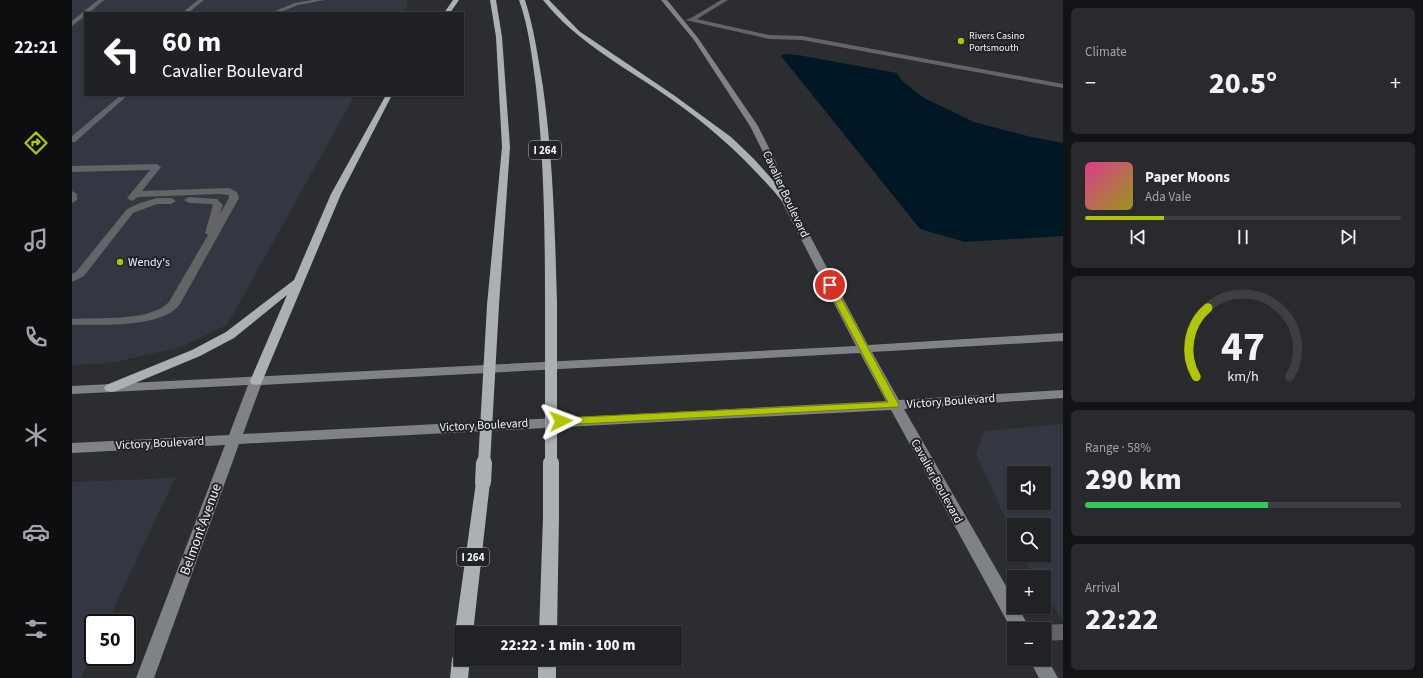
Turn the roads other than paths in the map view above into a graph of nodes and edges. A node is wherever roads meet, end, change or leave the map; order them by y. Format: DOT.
graph roads {
  1 [pos="101,0"];
  2 [pos="201,0"];
  3 [pos="322,0"];
  4 [pos="456,0"];
  5 [pos="493,0"];
  6 [pos="522,0"];
  7 [pos="546,0"];
  8 [pos="664,0"];
  9 [pos="725,0"];
  10 [pos="86,12"];
  11 [pos="186,12"];
  12 [pos="276,12"];
  13 [pos="448,12"];
  14 [pos="84,14"];
  15 [pos="692,20"];
  16 [pos="681,21"];
  17 [pos="72,24"];
  18 [pos="1063,86"];
  19 [pos="124,96"];
  20 [pos="388,96"];
  21 [pos="72,140"];
  22 [pos="72,170"];
  23 [pos="72,194"];
  24 [pos="135,194"];
  25 [pos="72,200"];
  26 [pos="786,200"];
  27 [pos="205,249"];
  28 [pos="72,272"];
  29 [pos="72,279"];
  30 [pos="299,281"];
  31 [pos="72,322"];
  32 [pos="1063,337"];
  33 [pos="865,350"];
  34 [pos="256,381"];
  35 [pos="112,388"];
  36 [pos="72,390"];
  37 [pos="1063,394"];
  38 [pos="894,405"];
  39 [pos="233,438"];
  40 [pos="72,448"];
  41 [pos="1017,622"];
  42 [pos="465,626"];
  43 [pos="548,626"];
  44 [pos="1063,632"];
  45 [pos="1051,633"];
  46 [pos="460,666"];
  47 [pos="547,666"];
  48 [pos="1042,666"];
  49 [pos="145,678"];
  50 [pos="459,678"];
  51 [pos="547,678"];
  52 [pos="1049,678"];
  1 -- 10 [label="lane"];
  2 -- 11 [label="lane"];
  3 -- 12 [label="lane"];
  4 -- 13 [label="highway"];
  5 -- 42 [label="highway, I 264, bridge"];
  6 -- 43 [label="highway, I 264, bridge"];
  7 -- 26 [label="highway"];
  8 -- 16 [label="main road, Cavalier Boulevard"];
  9 -- 15 [label="lane"];
  14 -- 17 [label="lane"];
  15 -- 16 [label="lane"];
  15 -- 18 [label="lane"];
  16 -- 26 [label="main road, Cavalier Boulevard"];
  19 -- 21 [label="lane"];
  20 -- 30 [label="highway"];
  22 -- 24 [label="lane"];
  23 -- 25 [label="lane"];
  24 -- 27 [label="lane"];
  24 -- 28 [label="lane"];
  26 -- 33 [label="main road, Cavalier Boulevard"];
  27 -- 29 [label="lane"];
  27 -- 31 [label="lane"];
  30 -- 34 [label="highway"];
  30 -- 35 [label="highway"];
  32 -- 33 [label="main road"];
  33 -- 34 [label="main road"];
  33 -- 38 [label="main road, Cavalier Boulevard"];
  34 -- 35 [label="main road"];
  34 -- 39 [label="main road, Belmont Avenue"];
  35 -- 36 [label="main road"];
  37 -- 38 [label="main road, Victory Boulevard"];
  38 -- 39 [label="main road, Victory Boulevard"];
  38 -- 41 [label="main road, Cavalier Boulevard"];
  39 -- 40 [label="main road, Victory Boulevard"];
  39 -- 49 [label="main road, Belmont Avenue"];
  44 -- 45 [label="lane"];
  46 -- 50 [label="highway"];
  47 -- 51 [label="highway"];
  48 -- 52 [label="main road"];
}
